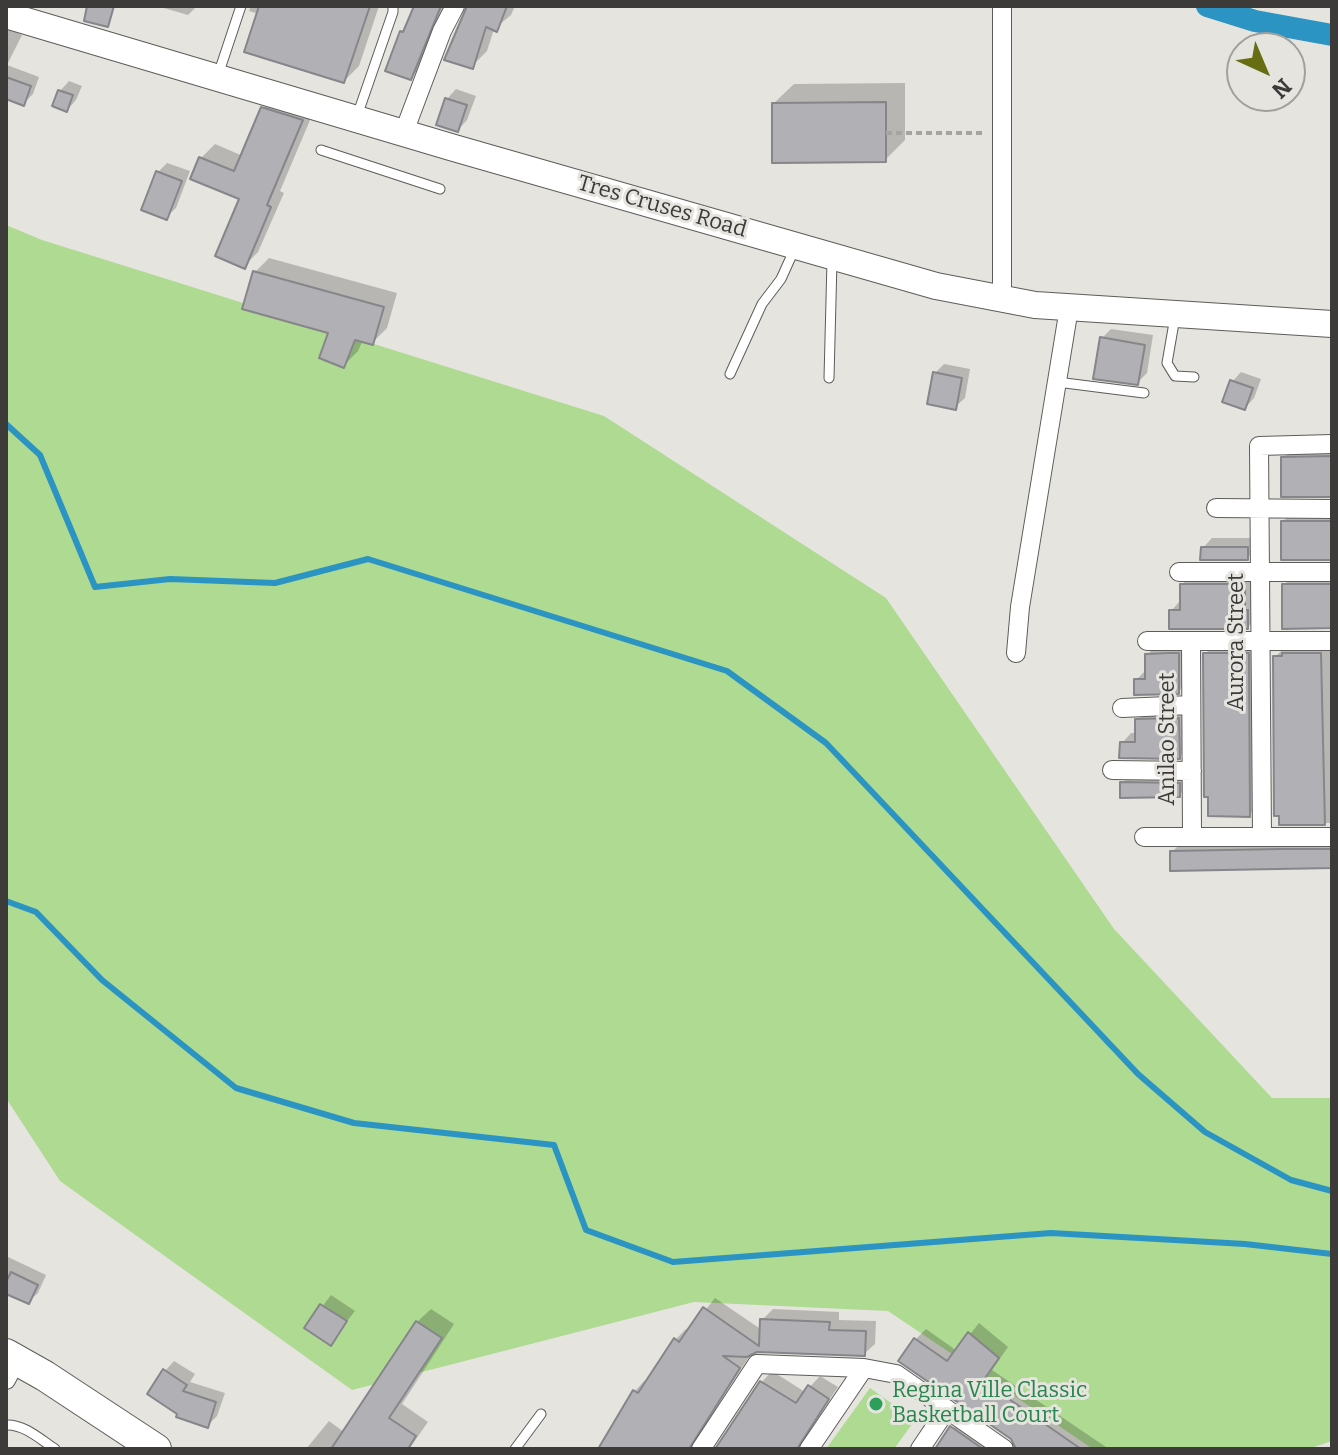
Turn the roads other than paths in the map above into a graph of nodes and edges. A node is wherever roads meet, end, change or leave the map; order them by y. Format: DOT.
graph roads {
  1 [pos="241,6"];
  2 [pos="393,6"];
  3 [pos="455,6"];
  4 [pos="1002,6"];
  5 [pos="6,15"];
  6 [pos="218,76"];
  7 [pos="356,119"];
  8 [pos="404,132"];
  9 [pos="321,150"];
  10 [pos="440,189"];
  11 [pos="796,245"];
  12 [pos="832,254"];
  13 [pos="1002,299"];
  14 [pos="1069,308"];
  15 [pos="1175,313"];
  16 [pos="1332,324"];
  17 [pos="730,374"];
  18 [pos="1194,377"];
  19 [pos="829,378"];
  20 [pos="1057,382"];
  21 [pos="1144,393"];
  22 [pos="1332,444"];
  23 [pos="1216,508"];
  24 [pos="1259,508"];
  25 [pos="1332,509"];
  26 [pos="1179,572"];
  27 [pos="1260,572"];
  28 [pos="1332,572"];
  29 [pos="1147,641"];
  30 [pos="1191,641"];
  31 [pos="1261,641"];
  32 [pos="1332,641"];
  33 [pos="1016,653"];
  34 [pos="1191,705"];
  35 [pos="1122,708"];
  36 [pos="1112,770"];
  37 [pos="1192,771"];
  38 [pos="1144,837"];
  39 [pos="1192,837"];
  40 [pos="1262,837"];
  41 [pos="1332,837"];
  42 [pos="10,1364"];
  43 [pos="864,1368"];
  44 [pos="947,1409"];
  45 [pos="541,1414"];
  46 [pos="6,1425"];
  47 [pos="55,1449"];
  48 [pos="156,1449"];
  49 [pos="515,1449"];
  50 [pos="701,1449"];
  51 [pos="809,1449"];
  52 [pos="920,1449"];
  53 [pos="1004,1449"];
  1 -- 6 [label="lane"];
  2 -- 7 [label="lane"];
  3 -- 8 [label="street"];
  4 -- 13 [label="street"];
  5 -- 6 [label="main road, Tres Cruses Road"];
  6 -- 7 [label="main road, Tres Cruses Road"];
  7 -- 8 [label="main road, Tres Cruses Road"];
  8 -- 11 [label="main road, Tres Cruses Road"];
  9 -- 10 [label="lane"];
  11 -- 12 [label="main road, Tres Cruses Road"];
  11 -- 17 [label="lane"];
  12 -- 13 [label="main road, Tres Cruses Road"];
  12 -- 19 [label="lane"];
  13 -- 14 [label="main road, Tres Cruses Road"];
  14 -- 15 [label="main road, Tres Cruses Road"];
  14 -- 20 [label="street"];
  15 -- 16 [label="main road, Tres Cruses Road"];
  15 -- 18 [label="lane"];
  20 -- 21 [label="lane"];
  20 -- 33 [label="street"];
  22 -- 24 [label="street, Aurora Street"];
  23 -- 24 [label="street"];
  24 -- 25 [label="street"];
  24 -- 27 [label="street, Aurora Street"];
  26 -- 27 [label="street"];
  27 -- 28 [label="street"];
  27 -- 31 [label="street, Aurora Street"];
  29 -- 30 [label="street"];
  30 -- 31 [label="street"];
  30 -- 34 [label="street, Anilao Street"];
  31 -- 32 [label="street"];
  31 -- 40 [label="street, Aurora Street"];
  34 -- 35 [label="street"];
  34 -- 37 [label="street, Anilao Street"];
  36 -- 37 [label="street"];
  37 -- 39 [label="street, Anilao Street"];
  38 -- 39 [label="street"];
  39 -- 40 [label="street"];
  40 -- 41 [label="street"];
  42 -- 48 [label="main road"];
  43 -- 44 [label="street"];
  43 -- 50 [label="street"];
  43 -- 51 [label="street"];
  44 -- 52 [label="street"];
  44 -- 53 [label="street"];
  45 -- 49 [label="lane"];
  46 -- 47 [label="lane"];
}
